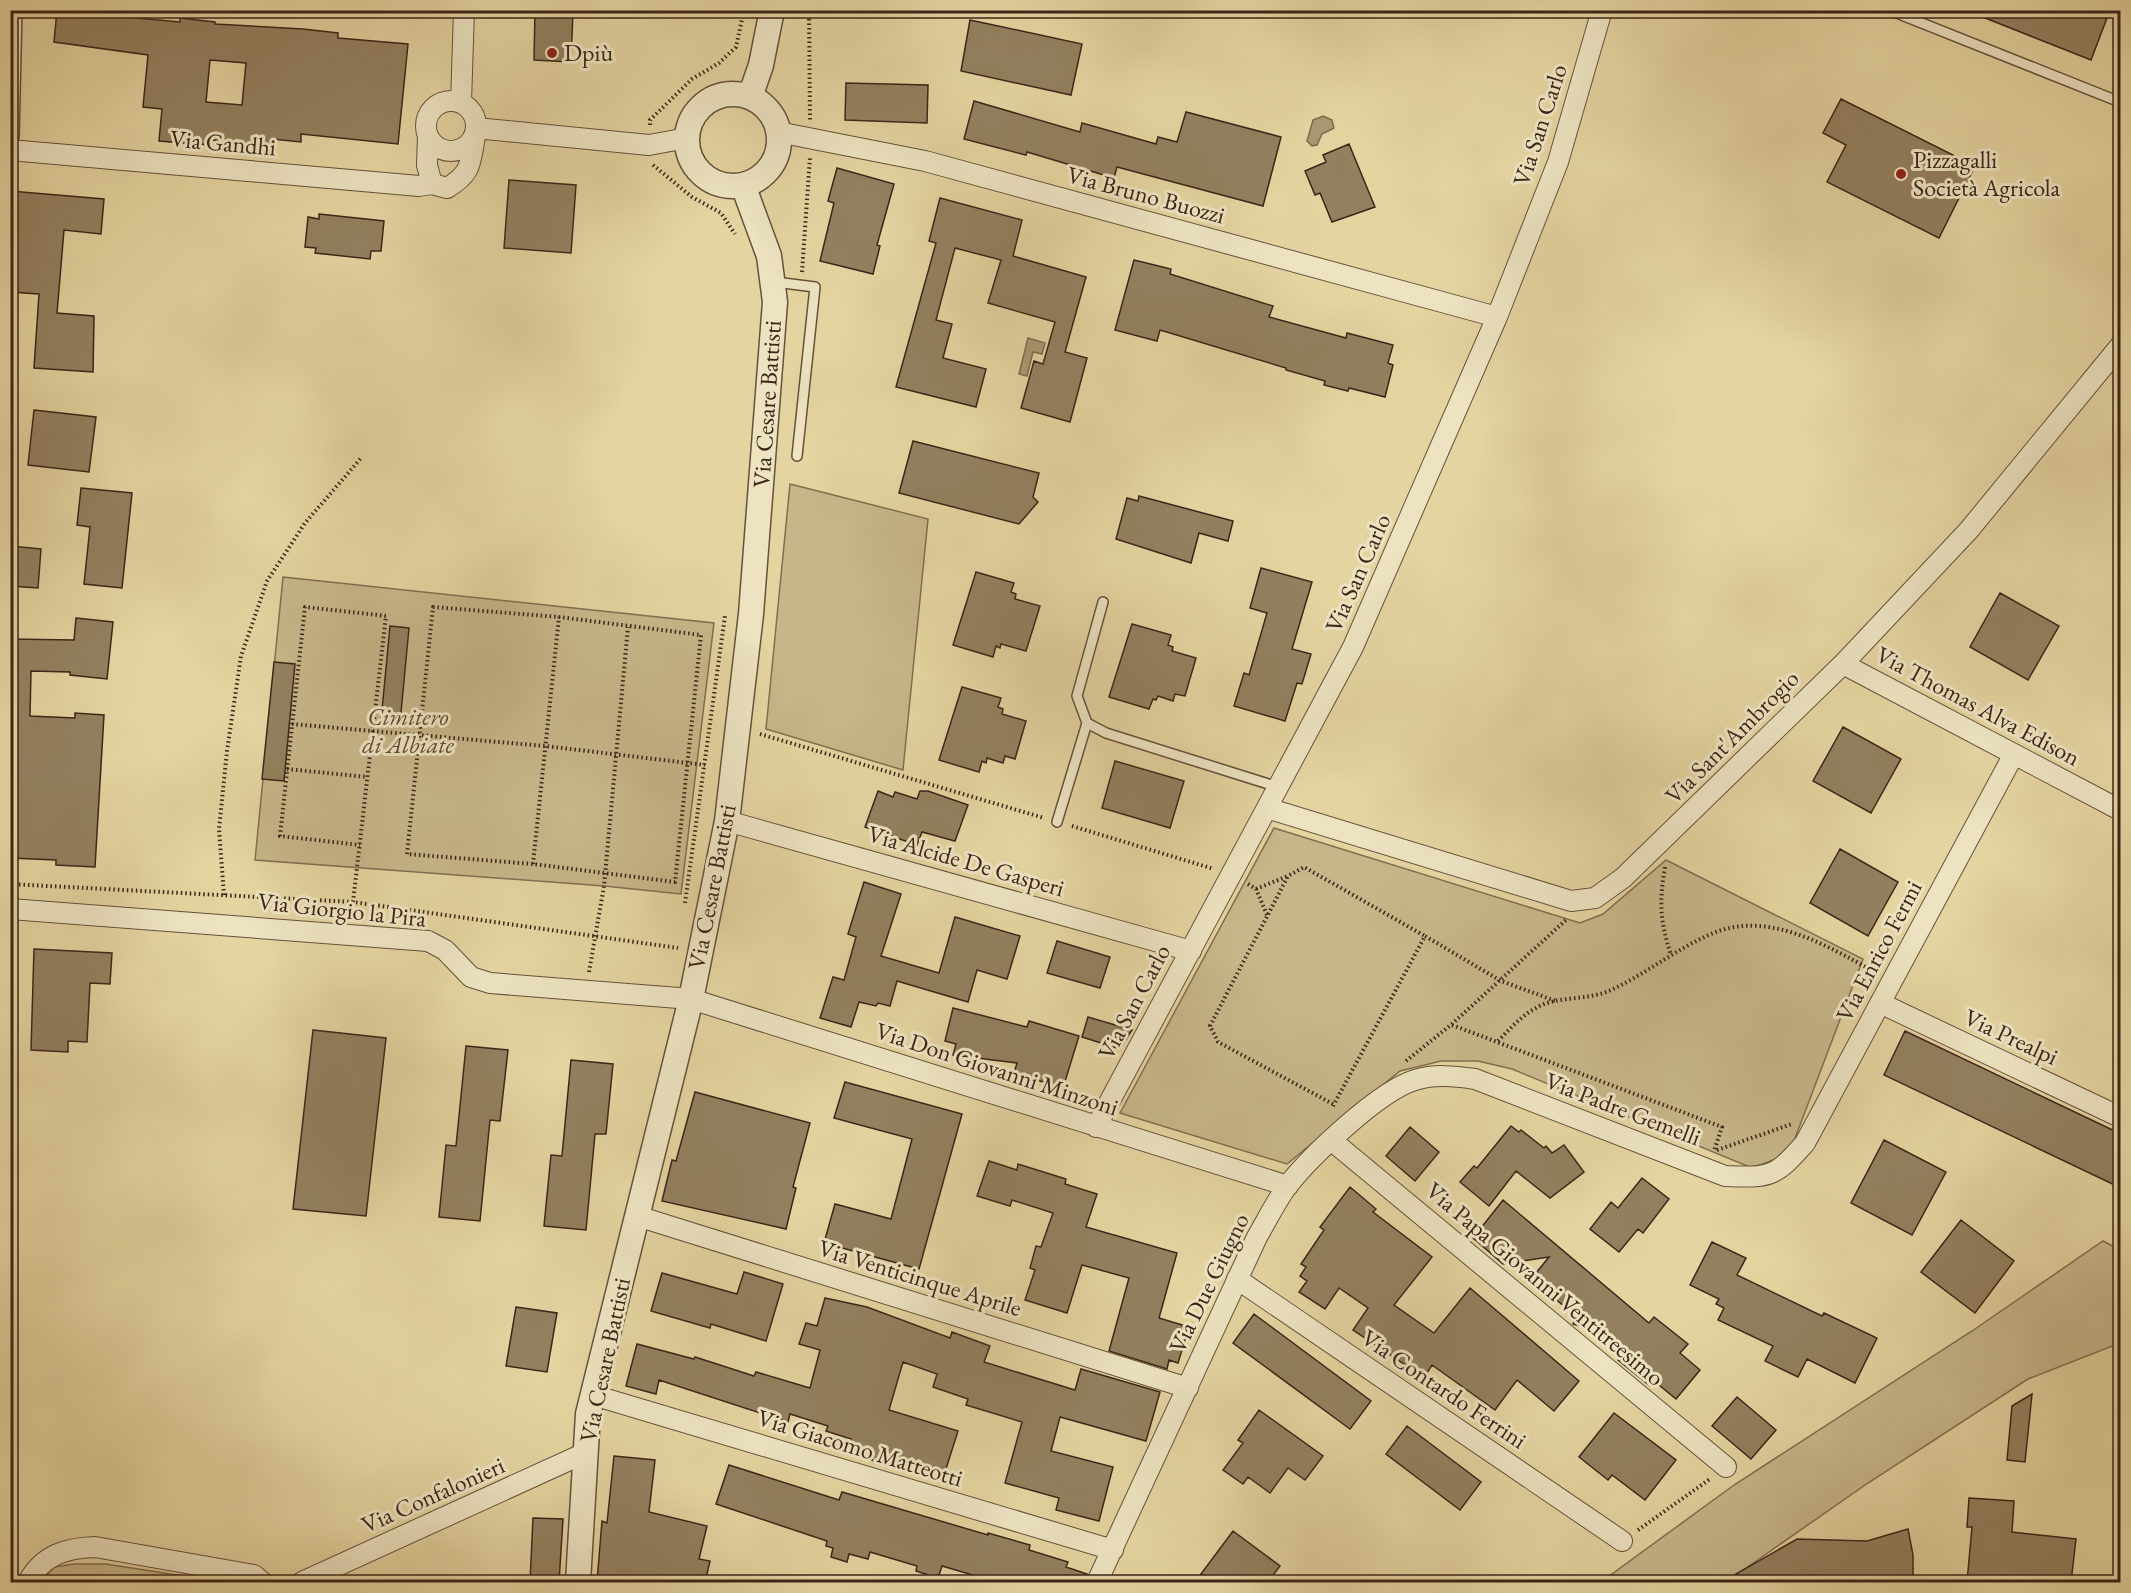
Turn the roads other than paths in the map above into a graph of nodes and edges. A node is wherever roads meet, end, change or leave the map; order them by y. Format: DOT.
graph roads {
  1 [pos="17,10"];
  2 [pos="464,10"];
  3 [pos="772,10"];
  4 [pos="1602,10"];
  5 [pos="1890,10"];
  6 [pos="750,97"];
  7 [pos="2121,102"];
  8 [pos="461,103"];
  9 [pos="476,132"];
  10 [pos="778,132"];
  11 [pos="428,136"];
  12 [pos="687,138"];
  13 [pos="10,141"];
  14 [pos="10,150"];
  15 [pos="432,184"];
  16 [pos="743,185"];
  17 [pos="772,281"];
  18 [pos="1497,317"];
  19 [pos="2121,346"];
  20 [pos="797,456"];
  21 [pos="1103,602"];
  22 [pos="1843,664"];
  23 [pos="1087,723"];
  24 [pos="2014,754"];
  25 [pos="1278,787"];
  26 [pos="1267,808"];
  27 [pos="2121,810"];
  28 [pos="727,820"];
  29 [pos="1058,822"];
  30 [pos="10,909"];
  31 [pos="1191,951"];
  32 [pos="691,999"];
  33 [pos="1880,1003"];
  34 [pos="1445,1075"];
  35 [pos="2121,1117"];
  36 [pos="1096,1127"];
  37 [pos="1331,1140"];
  38 [pos="1783,1168"];
  39 [pos="1288,1186"];
  40 [pos="637,1216"];
  41 [pos="1237,1279"];
  42 [pos="1188,1388"];
  43 [pos="593,1395"];
  44 [pos="585,1453"];
  45 [pos="1726,1467"];
  46 [pos="1622,1541"];
  47 [pos="1113,1550"];
  48 [pos="28,1582"];
  49 [pos="262,1582"];
  50 [pos="302,1582"];
  51 [pos="578,1582"];
  52 [pos="1097,1582"];
  1 -- 13 [label="lane"];
  2 -- 8 [label="street"];
  3 -- 6 [label="street"];
  4 -- 18 [label="street, Via San Carlo"];
  5 -- 7 [label="lane"];
  6 -- 10 [label="street"];
  6 -- 12 [label="street"];
  8 -- 9 [label="street"];
  8 -- 11 [label="street"];
  9 -- 11 [label="street"];
  9 -- 12 [label="street"];
  9 -- 15 [label="street, Via Gandhi"];
  10 -- 16 [label="street"];
  10 -- 18 [label="street, Via Bruno Buozzi"];
  11 -- 15 [label="street"];
  12 -- 16 [label="street"];
  14 -- 15 [label="street, Via Gandhi"];
  16 -- 17 [label="street, Via Cesare Battisti"];
  17 -- 20 [label="lane"];
  17 -- 28 [label="street, Via Cesare Battisti"];
  18 -- 25 [label="street, Via San Carlo"];
  19 -- 22 [label="street, Via Sant'Ambrogio"];
  21 -- 23 [label="lane"];
  22 -- 24 [label="street, Via Thomas Alva Edison"];
  22 -- 26 [label="street, Via Sant'Ambrogio"];
  23 -- 25 [label="lane"];
  23 -- 29 [label="lane"];
  24 -- 27 [label="street, Via Thomas Alva Edison"];
  24 -- 33 [label="street, Via Enrico Fermi"];
  25 -- 26 [label="street, Via San Carlo"];
  26 -- 31 [label="street, Via San Carlo"];
  28 -- 31 [label="street, Via Alcide De Gasperi"];
  28 -- 32 [label="street, Via Cesare Battisti"];
  30 -- 32 [label="street, Via Giorgio la Pira"];
  31 -- 36 [label="street, Via San Carlo"];
  32 -- 36 [label="street, Via Don Giovanni Minzoni"];
  32 -- 40 [label="street, Via Cesare Battisti"];
  33 -- 35 [label="street, Via Prealpi"];
  33 -- 38 [label="street, Via Enrico Fermi"];
  34 -- 37 [label="street, Via Due Giugno"];
  34 -- 38 [label="street, Via Padre Gemelli"];
  36 -- 39 [label="street, Via Don Giovanni Minzoni"];
  37 -- 39 [label="street, Via Due Giugno"];
  37 -- 45 [label="street, Via Papa Giovanni Ventitreesimo"];
  39 -- 41 [label="street, Via Due Giugno"];
  40 -- 42 [label="street, Via Venticinque Aprile"];
  40 -- 43 [label="street, Via Cesare Battisti"];
  41 -- 42 [label="street, Via Due Giugno"];
  41 -- 46 [label="street, Via Contardo Ferrini"];
  42 -- 47 [label="street, Via Due Giugno"];
  43 -- 44 [label="street, Via Cesare Battisti"];
  43 -- 47 [label="street, Via Giacomo Matteotti"];
  44 -- 50 [label="street, Via Confalonieri"];
  44 -- 51 [label="street, Via Cesare Battisti"];
  47 -- 52 [label="street, Via Due Giugno"];
  48 -- 49 [label="street"];
}
